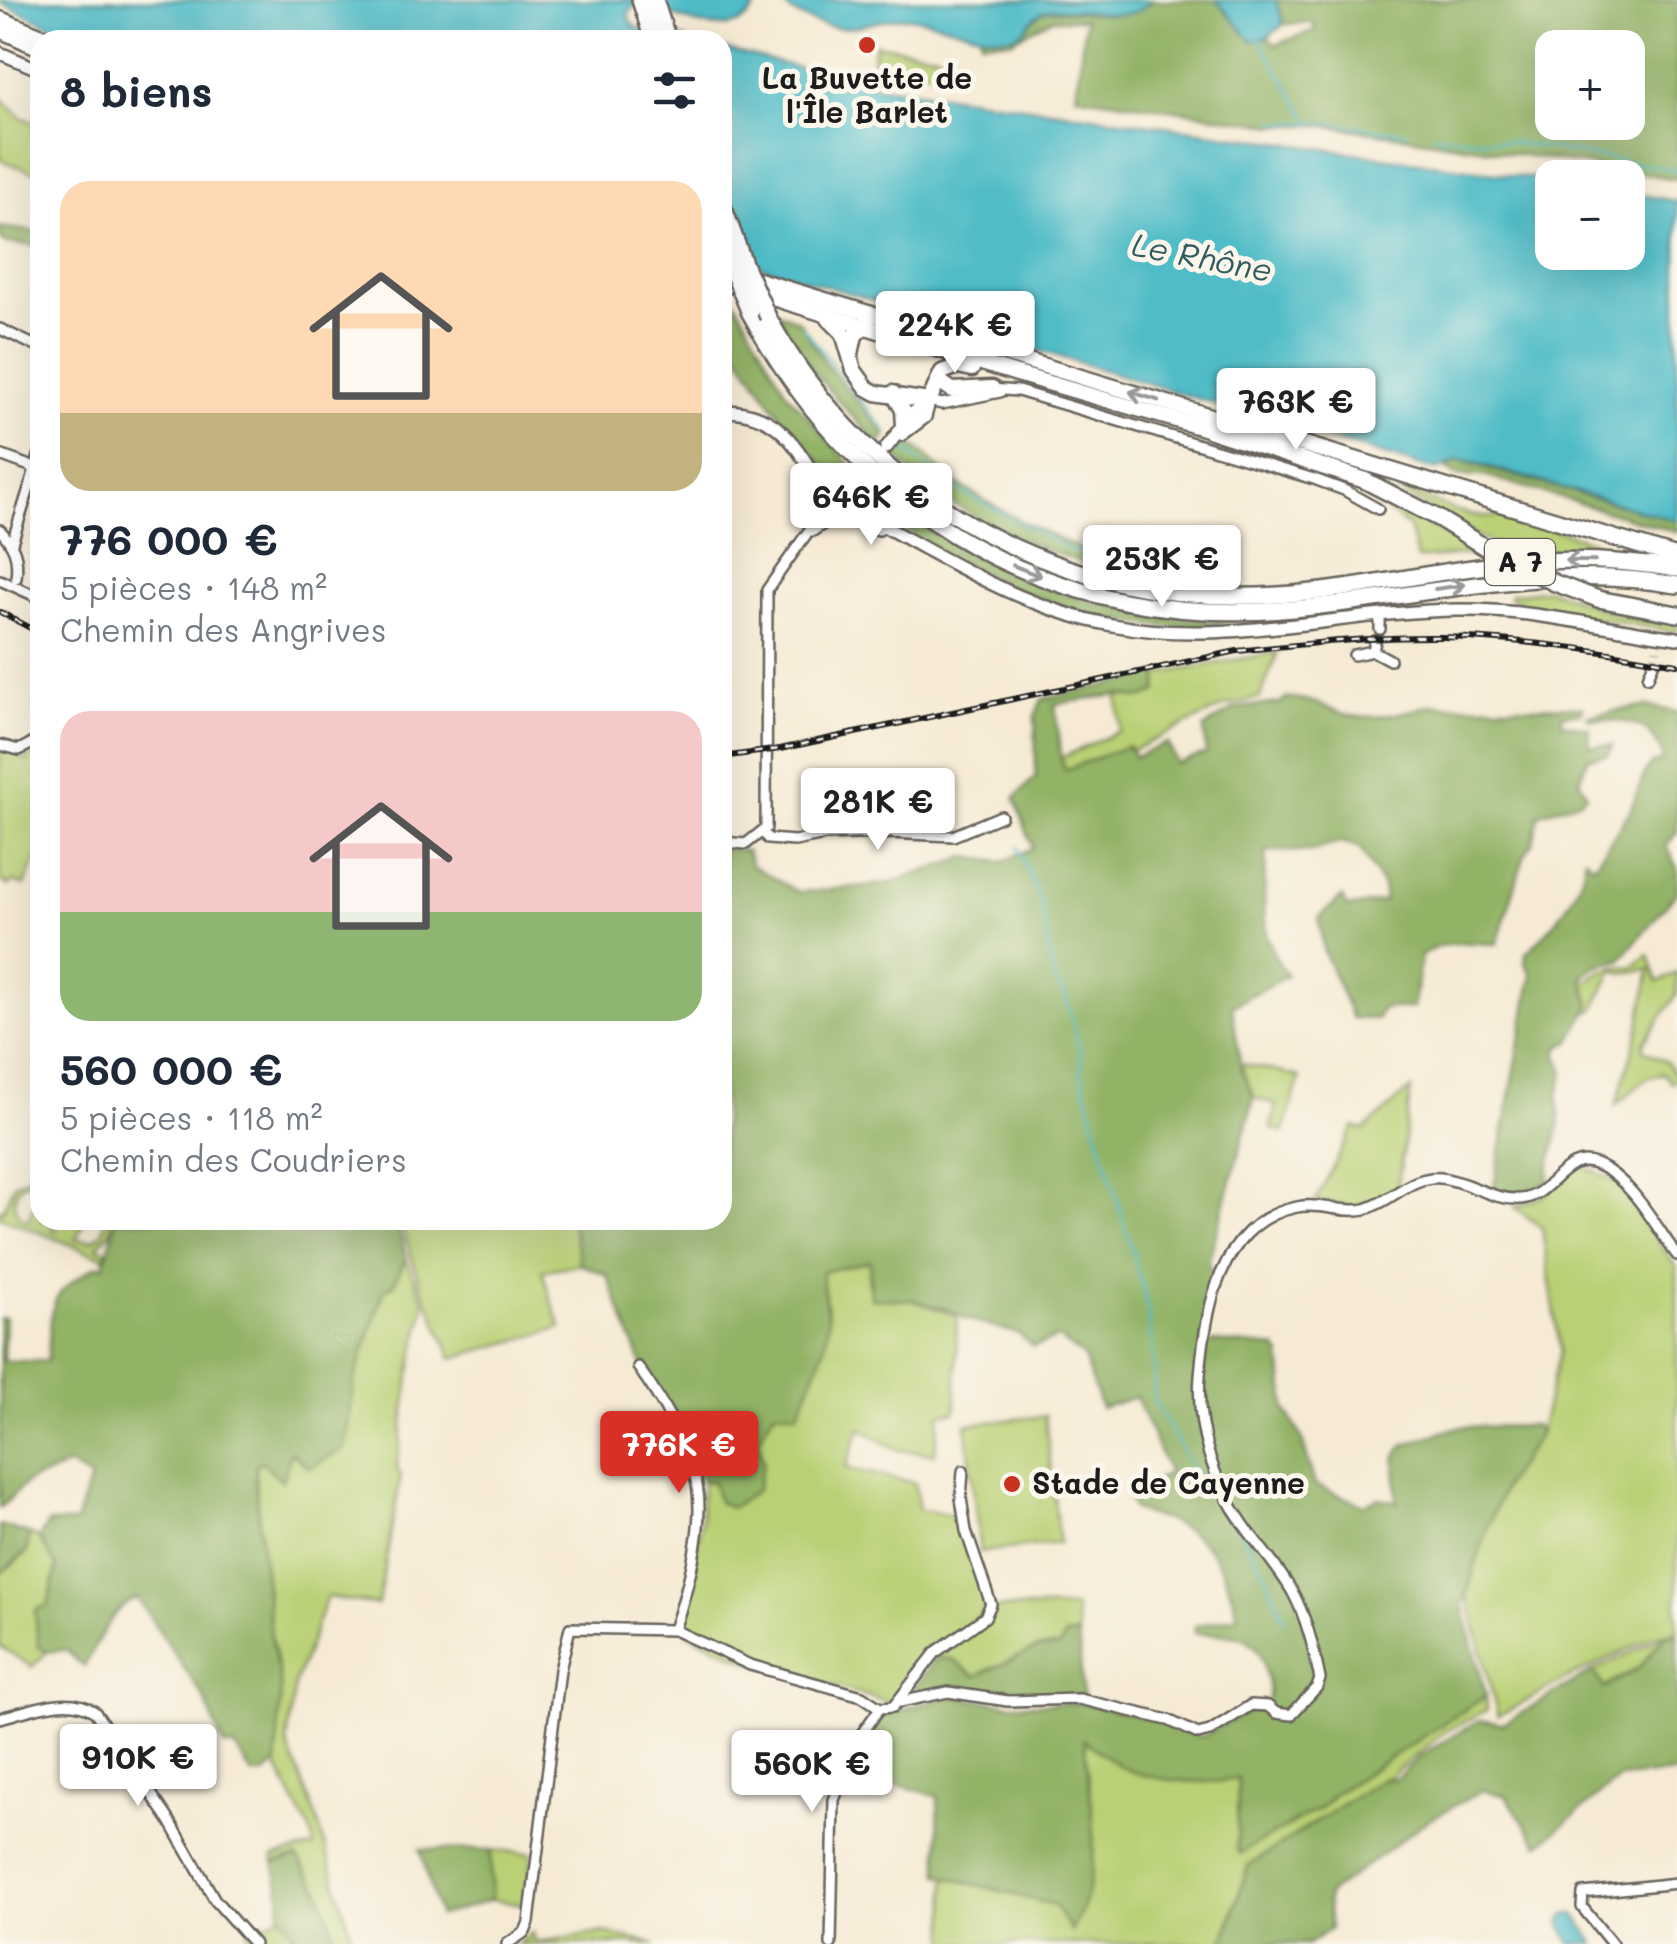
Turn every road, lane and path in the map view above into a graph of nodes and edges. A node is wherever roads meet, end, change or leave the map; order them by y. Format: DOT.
graph roads {
  1 [pos="640,0"];
  2 [pos="655,0"];
  3 [pos="0,18"];
  4 [pos="0,30"];
  5 [pos="650,30"];
  6 [pos="665,30"];
  7 [pos="30,31"];
  8 [pos="30,44"];
  9 [pos="0,53"];
  10 [pos="30,66"];
  11 [pos="732,230"];
  12 [pos="732,270"];
  13 [pos="732,277"];
  14 [pos="732,277"];
  15 [pos="732,277"];
  16 [pos="824,315"];
  17 [pos="862,327"];
  18 [pos="0,330"];
  19 [pos="30,344"];
  20 [pos="851,354"];
  21 [pos="1017,374"];
  22 [pos="938,380"];
  23 [pos="1113,386"];
  24 [pos="999,388"];
  25 [pos="894,394"];
  26 [pos="929,401"];
  27 [pos="732,410"];
  28 [pos="1237,424"];
  29 [pos="1210,430"];
  30 [pos="901,431"];
  31 [pos="886,448"];
  32 [pos="0,455"];
  33 [pos="30,466"];
  34 [pos="857,480"];
  35 [pos="30,484"];
  36 [pos="840,492"];
  37 [pos="1378,509"];
  38 [pos="833,516"];
  39 [pos="0,530"];
  40 [pos="911,541"];
  41 [pos="12,543"];
  42 [pos="1677,557"];
  43 [pos="1677,570"];
  44 [pos="16,578"];
  45 [pos="0,580"];
  46 [pos="1677,585"];
  47 [pos="30,594"];
  48 [pos="1677,614"];
  49 [pos="1661,636"];
  50 [pos="1677,638"];
  51 [pos="1657,649"];
  52 [pos="1354,655"];
  53 [pos="1390,660"];
  54 [pos="1653,664"];
  55 [pos="1648,677"];
  56 [pos="0,745"];
  57 [pos="30,745"];
  58 [pos="1001,816"];
  59 [pos="763,832"];
  60 [pos="732,843"];
  61 [pos="1677,1255"];
  62 [pos="638,1367"];
  63 [pos="963,1471"];
  64 [pos="674,1630"];
  65 [pos="900,1702"];
  66 [pos="880,1708"];
  67 [pos="0,1718"];
  68 [pos="1677,1884"];
  69 [pos="254,1944"];
  70 [pos="506,1944"];
  71 [pos="831,1944"];
  72 [pos="1612,1944"];
  1 -- 5 [label="highway"];
  2 -- 6 [label="highway"];
  3 -- 7 [label="highway"];
  4 -- 8 [label="highway"];
  9 -- 10 [label="main road"];
  43 -- 11 [label="highway, A 7, one-way, bridge"];
  12 -- 46 [label="highway, A 7, one-way, bridge"];
  13 -- 16 [label="highway"];
  14 -- 17 [label="highway"];
  15 -- 23 [label="highway"];
  16 -- 17 [label="highway"];
  16 -- 20 [label="highway"];
  17 -- 20 [label="highway"];
  17 -- 21 [label="highway"];
  17 -- 23 [label="highway"];
  17 -- 25 [label="highway"];
  18 -- 19 [label="street"];
  20 -- 25 [label="highway"];
  21 -- 22 [label="highway"];
  21 -- 29 [label="highway"];
  22 -- 24 [label="highway"];
  22 -- 26 [label="highway"];
  28 -- 23 [label="highway, one-way"];
  24 -- 26 [label="street"];
  24 -- 37 [label="street"];
  25 -- 26 [label="highway"];
  25 -- 30 [label="highway"];
  26 -- 30 [label="main road"];
  27 -- 36 [label="main road"];
  28 -- 42 [label="highway"];
  29 -- 48 [label="highway, bridge"];
  30 -- 31 [label="main road"];
  32 -- 33 [label="street"];
  34 -- 36 [label="main road"];
  35 -- 41 [label="street"];
  36 -- 38 [label="main road"];
  36 -- 38 [label="main road"];
  36 -- 40 [label="main road"];
  38 -- 40 [label="main road"];
  38 -- 59 [label="street"];
  39 -- 41 [label="street"];
  40 -- 49 [label="main road"];
  41 -- 44 [label="street"];
  45 -- 47 [label="street"];
  49 -- 50 [label="main road"];
  49 -- 51 [label="street"];
  52 -- 53 [label="street"];
  54 -- 55 [label="street"];
  56 -- 57 [label="street"];
  58 -- 59 [label="street"];
  59 -- 60 [label="street"];
  61 -- 65 [label="street"];
  62 -- 64 [label="street"];
  63 -- 65 [label="street"];
  64 -- 66 [label="street"];
  64 -- 70 [label="street"];
  65 -- 66 [label="street"];
  66 -- 71 [label="street"];
  67 -- 69 [label="street"];
  68 -- 72 [label="street"];
}
